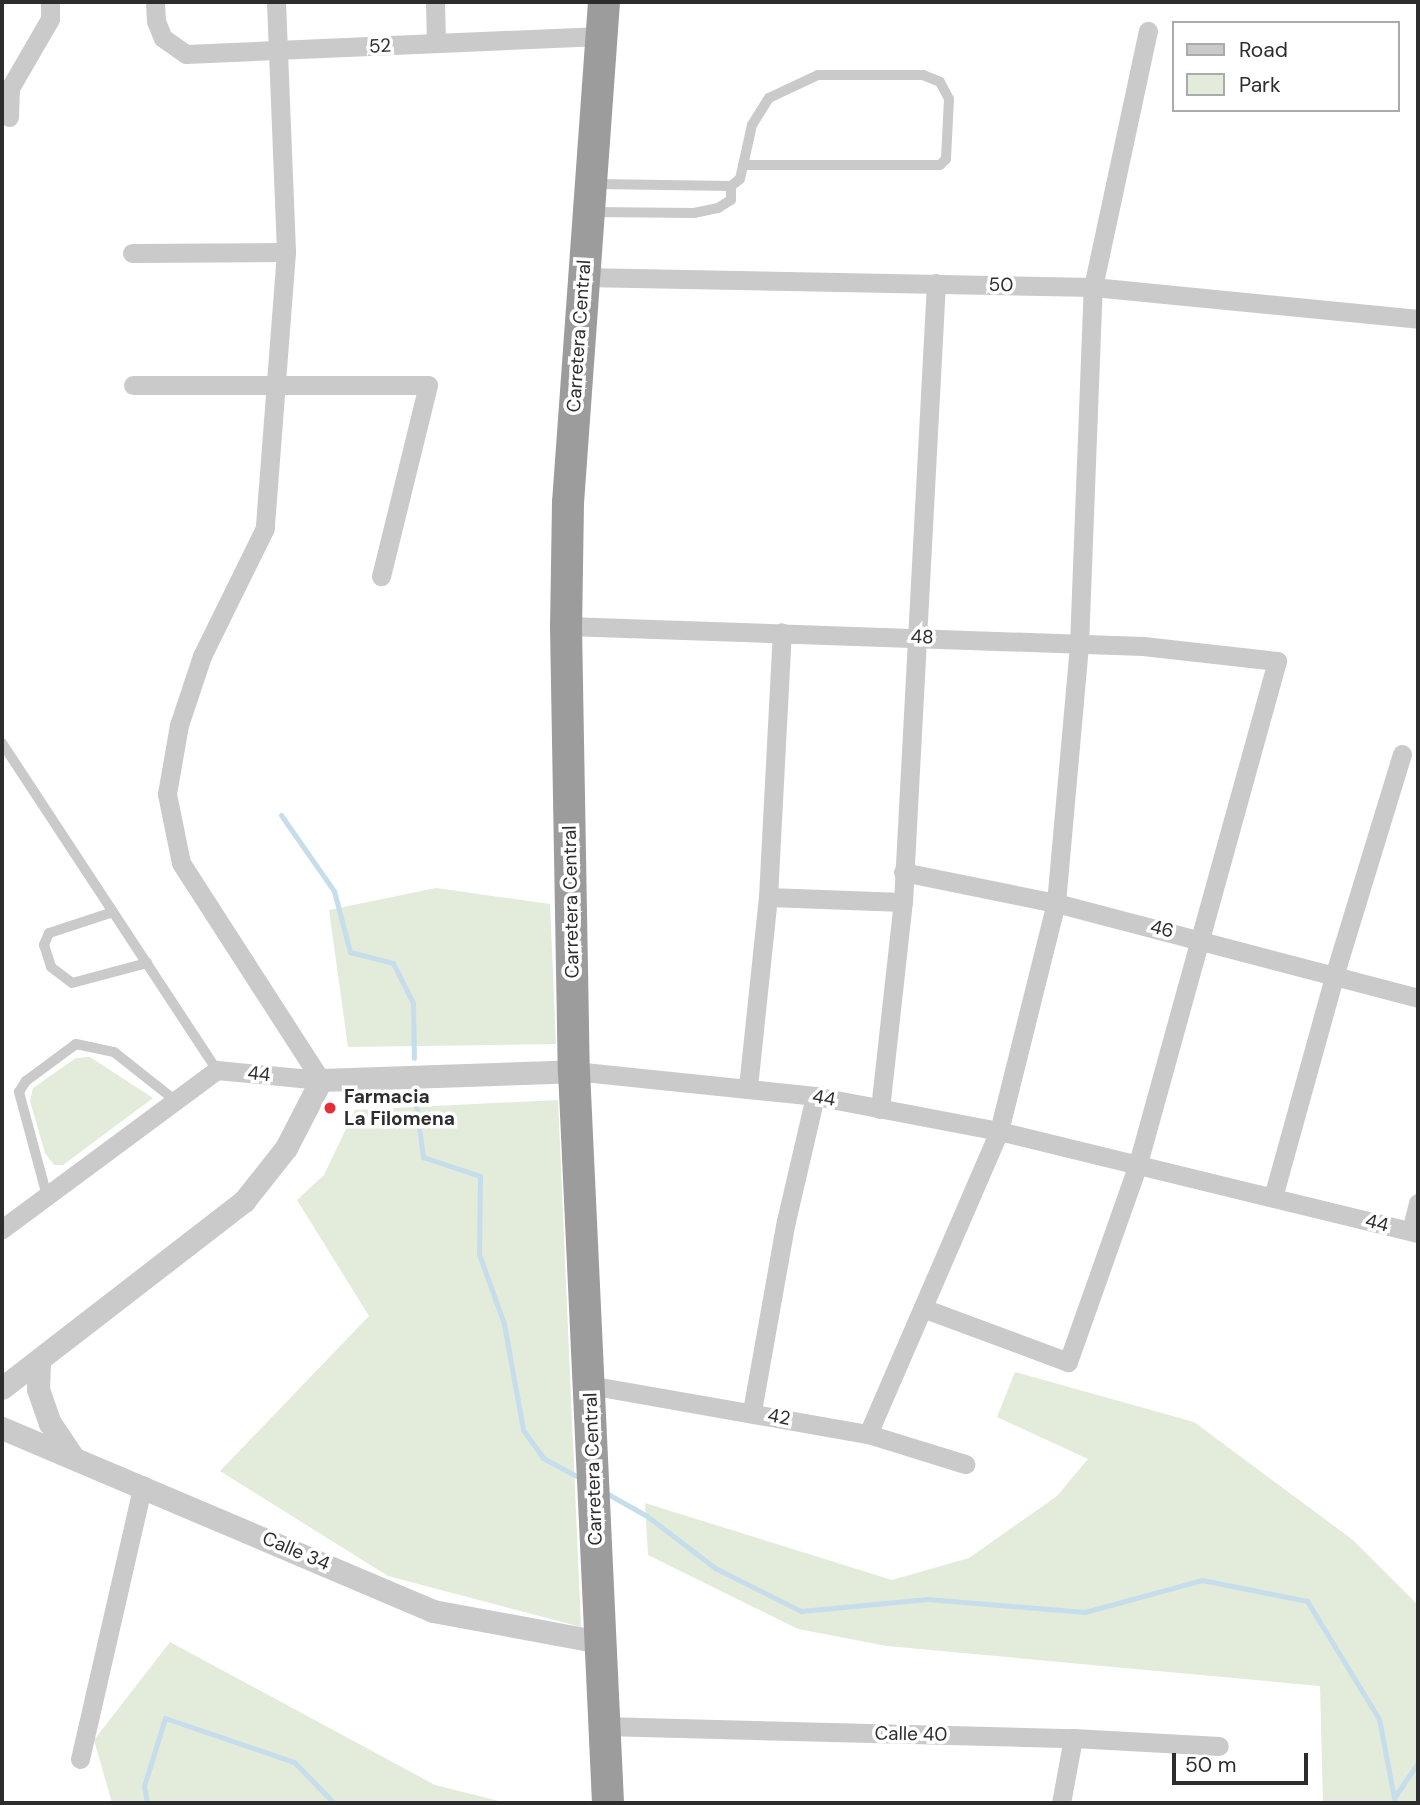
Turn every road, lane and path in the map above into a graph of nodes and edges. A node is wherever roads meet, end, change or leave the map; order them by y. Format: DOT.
graph roads {
  1 [pos="50,2"];
  2 [pos="155,2"];
  3 [pos="276,2"];
  4 [pos="435,2"];
  5 [pos="604,2"];
  6 [pos="1148,31"];
  7 [pos="601,36"];
  8 [pos="436,43"];
  9 [pos="277,50"];
  10 [pos="9,117"];
  11 [pos="743,165"];
  12 [pos="731,186"];
  13 [pos="588,198"];
  14 [pos="286,252"];
  15 [pos="132,253"];
  16 [pos="582,277"];
  17 [pos="936,283"];
  18 [pos="1093,286"];
  19 [pos="1418,319"];
  20 [pos="279,383"];
  21 [pos="132,385"];
  22 [pos="381,576"];
  23 [pos="566,626"];
  24 [pos="782,632"];
  25 [pos="917,637"];
  26 [pos="1079,645"];
  27 [pos="2,743"];
  28 [pos="1402,754"];
  29 [pos="902,872"];
  30 [pos="768,897"];
  31 [pos="903,902"];
  32 [pos="1056,903"];
  33 [pos="113,912"];
  34 [pos="1203,940"];
  35 [pos="147,963"];
  36 [pos="1335,972"];
  37 [pos="1418,998"];
  38 [pos="217,1070"];
  39 [pos="574,1071"];
  40 [pos="321,1080"];
  41 [pos="748,1087"];
  42 [pos="815,1096"];
  43 [pos="178,1102"];
  44 [pos="880,1109"];
  45 [pos="999,1131"];
  46 [pos="1137,1167"];
  47 [pos="1273,1197"];
  48 [pos="47,1198"];
  49 [pos="1418,1203"];
  50 [pos="2,1229"];
  51 [pos="1415,1232"];
  52 [pos="923,1308"];
  53 [pos="38,1362"];
  54 [pos="589,1385"];
  55 [pos="2,1388"];
  56 [pos="752,1411"];
  57 [pos="2,1428"];
  58 [pos="869,1434"];
  59 [pos="71,1454"];
  60 [pos="965,1464"];
  61 [pos="143,1485"];
  62 [pos="600,1642"];
  63 [pos="603,1726"];
  64 [pos="1073,1738"];
  65 [pos="1219,1746"];
  66 [pos="80,1759"];
  67 [pos="608,1803"];
  68 [pos="1061,1803"];
  1 -- 10 [label="street"];
  2 -- 9 [label="street, 52"];
  3 -- 9 [label="street"];
  4 -- 8 [label="street"];
  5 -- 7 [label="highway, Carretera Central"];
  6 -- 18 [label="street"];
  7 -- 8 [label="street, 52"];
  7 -- 13 [label="highway, Carretera Central"];
  8 -- 9 [label="street, 52"];
  9 -- 14 [label="street"];
  11 -- 11 [label="lane"];
  11 -- 12 [label="lane"];
  12 -- 13 [label="lane"];
  12 -- 13 [label="lane"];
  13 -- 16 [label="highway, Carretera Central"];
  14 -- 15 [label="street"];
  14 -- 20 [label="street"];
  16 -- 17 [label="street, 50"];
  16 -- 23 [label="highway, Carretera Central"];
  17 -- 18 [label="street, 50"];
  17 -- 25 [label="street"];
  18 -- 19 [label="street, 50"];
  18 -- 26 [label="street"];
  20 -- 21 [label="street"];
  20 -- 22 [label="street"];
  20 -- 40 [label="street"];
  23 -- 24 [label="street, 48"];
  23 -- 39 [label="highway, Carretera Central"];
  24 -- 25 [label="street, 48"];
  24 -- 30 [label="street"];
  25 -- 26 [label="street, 48"];
  25 -- 29 [label="street"];
  26 -- 32 [label="street"];
  26 -- 34 [label="street, 48"];
  27 -- 33 [label="lane"];
  28 -- 36 [label="street"];
  29 -- 31 [label="street"];
  29 -- 32 [label="street, 46"];
  30 -- 31 [label="street"];
  30 -- 41 [label="street"];
  31 -- 44 [label="street"];
  32 -- 34 [label="street, 46"];
  32 -- 45 [label="street"];
  33 -- 35 [label="lane"];
  33 -- 35 [label="lane"];
  34 -- 36 [label="street, 46"];
  34 -- 46 [label="street"];
  35 -- 38 [label="lane"];
  36 -- 37 [label="street, 46"];
  36 -- 47 [label="street"];
  38 -- 40 [label="street, 44"];
  38 -- 43 [label="street"];
  39 -- 40 [label="street, 44"];
  39 -- 41 [label="street, 44"];
  39 -- 54 [label="highway, Carretera Central"];
  40 -- 53 [label="street"];
  41 -- 42 [label="street, 44"];
  42 -- 44 [label="street, 44"];
  42 -- 56 [label="street"];
  43 -- 48 [label="street"];
  43 -- 48 [label="lane"];
  44 -- 45 [label="street, 44"];
  45 -- 46 [label="street, 44"];
  45 -- 52 [label="street"];
  46 -- 47 [label="street, 44"];
  46 -- 52 [label="street"];
  47 -- 51 [label="street, 44"];
  48 -- 50 [label="street"];
  49 -- 51 [label="street"];
  52 -- 58 [label="street"];
  53 -- 55 [label="street"];
  53 -- 59 [label="street"];
  54 -- 56 [label="street, 42"];
  54 -- 62 [label="highway, Carretera Central"];
  56 -- 58 [label="street, 42"];
  57 -- 59 [label="street, Calle 34"];
  58 -- 60 [label="street, 42"];
  59 -- 61 [label="street, Calle 34"];
  61 -- 62 [label="street, Calle 34"];
  61 -- 66 [label="street"];
  62 -- 63 [label="highway, Carretera Central"];
  63 -- 64 [label="street, Calle 40"];
  63 -- 67 [label="highway, Carretera Central"];
  64 -- 65 [label="street, Calle 40"];
  64 -- 68 [label="street"];
}
